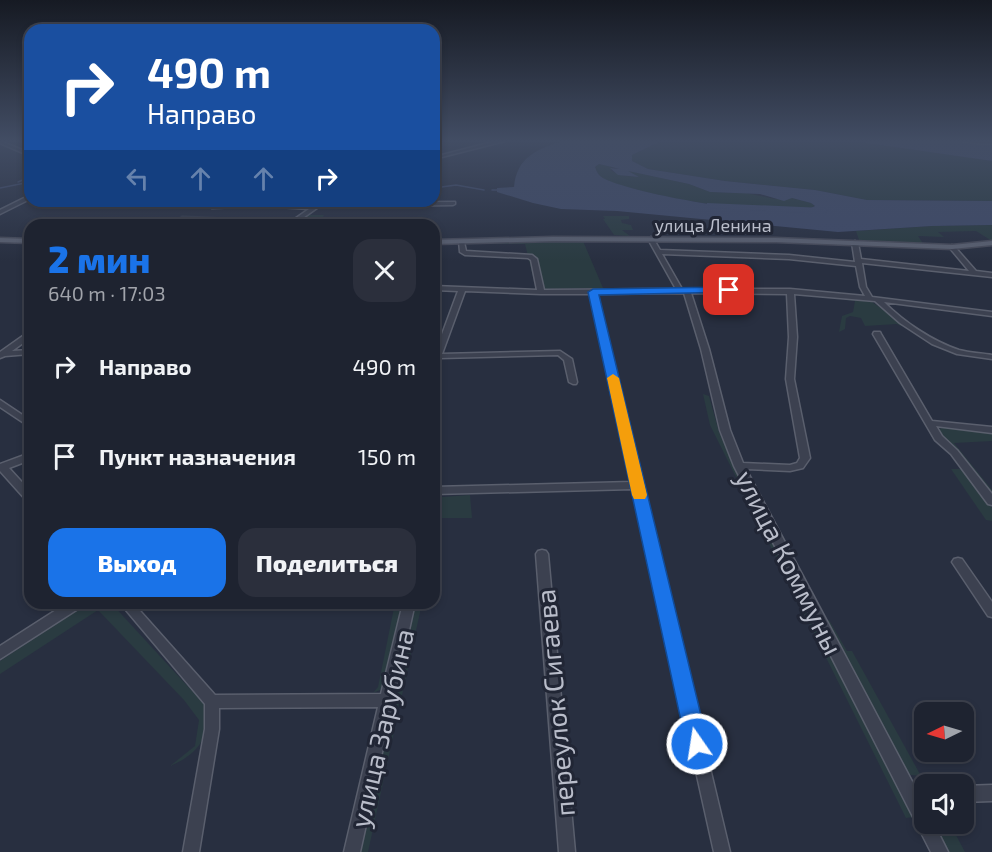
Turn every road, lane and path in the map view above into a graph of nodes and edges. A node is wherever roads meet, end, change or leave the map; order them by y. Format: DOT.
graph roads {
  1 [pos="24,200"];
  2 [pos="440,203"];
  3 [pos="453,203"];
  4 [pos="314,207"];
  5 [pos="0,212"];
  6 [pos="297,219"];
  7 [pos="651,239"];
  8 [pos="0,240"];
  9 [pos="24,241"];
  10 [pos="440,242"];
  11 [pos="461,242"];
  12 [pos="855,243"];
  13 [pos="992,243"];
  14 [pos="952,247"];
  15 [pos="658,252"];
  16 [pos="859,263"];
  17 [pos="974,273"];
  18 [pos="992,275"];
  19 [pos="440,288"];
  20 [pos="462,290"];
  21 [pos="684,291"];
  22 [pos="790,291"];
  23 [pos="541,292"];
  24 [pos="593,292"];
  25 [pos="868,298"];
  26 [pos="878,299"];
  27 [pos="992,314"];
  28 [pos="877,334"];
  29 [pos="24,339"];
  30 [pos="440,346"];
  31 [pos="24,353"];
  32 [pos="1,355"];
  33 [pos="992,357"];
  34 [pos="440,359"];
  35 [pos="573,381"];
  36 [pos="0,403"];
  37 [pos="24,420"];
  38 [pos="929,423"];
  39 [pos="992,430"];
  40 [pos="24,459"];
  41 [pos="739,466"];
  42 [pos="2,468"];
  43 [pos="637,485"];
  44 [pos="24,490"];
  45 [pos="440,491"];
  46 [pos="992,501"];
  47 [pos="542,554"];
  48 [pos="958,562"];
  49 [pos="68,609"];
  50 [pos="131,609"];
  51 [pos="408,609"];
  52 [pos="992,612"];
  53 [pos="0,653"];
  54 [pos="387,700"];
  55 [pos="212,702"];
  56 [pos="914,789"];
  57 [pos="992,793"];
  58 [pos="974,794"];
  59 [pos="931,834"];
  60 [pos="191,852"];
  61 [pos="352,852"];
  62 [pos="567,852"];
  63 [pos="722,852"];
  64 [pos="940,852"];
  1 -- 5 [label="street"];
  2 -- 3 [label="street"];
  4 -- 6 [label="street"];
  7 -- 11 [label="main road, улица Ленина"];
  7 -- 12 [label="main road, улица Ленина"];
  7 -- 15 [label="street, улица Коммуны"];
  8 -- 9 [label="main road"];
  10 -- 11 [label="main road, улица Ленина"];
  11 -- 23 [label="street"];
  12 -- 14 [label="main road, улица Ленина"];
  12 -- 16 [label="street"];
  13 -- 14 [label="main road, улица Ленина"];
  14 -- 17 [label="street"];
  15 -- 16 [label="street"];
  15 -- 21 [label="street, улица Коммуны"];
  16 -- 17 [label="street"];
  16 -- 25 [label="street"];
  17 -- 18 [label="street"];
  19 -- 20 [label="street"];
  20 -- 23 [label="street"];
  20 -- 30 [label="street"];
  21 -- 22 [label="street"];
  21 -- 24 [label="street"];
  21 -- 41 [label="street, улица Коммуны"];
  22 -- 25 [label="street"];
  22 -- 41 [label="street"];
  23 -- 24 [label="street"];
  24 -- 43 [label="street"];
  25 -- 26 [label="street"];
  26 -- 27 [label="street"];
  26 -- 33 [label="street"];
  28 -- 38 [label="street"];
  29 -- 32 [label="street"];
  31 -- 32 [label="street"];
  34 -- 35 [label="street"];
  36 -- 37 [label="street"];
  38 -- 39 [label="street"];
  38 -- 46 [label="street"];
  40 -- 42 [label="street"];
  41 -- 56 [label="street, улица Коммуны"];
  42 -- 44 [label="street"];
  43 -- 45 [label="street"];
  43 -- 63 [label="street"];
  47 -- 62 [label="street, переулок Сигаева"];
  48 -- 52 [label="street"];
  49 -- 53 [label="street"];
  50 -- 55 [label="street"];
  51 -- 54 [label="street, улица Зарубина"];
  54 -- 55 [label="street"];
  54 -- 61 [label="street, улица Зарубина"];
  55 -- 60 [label="street"];
  57 -- 58 [label="street"];
  59 -- 64 [label="street, улица Коммуны"];
}
